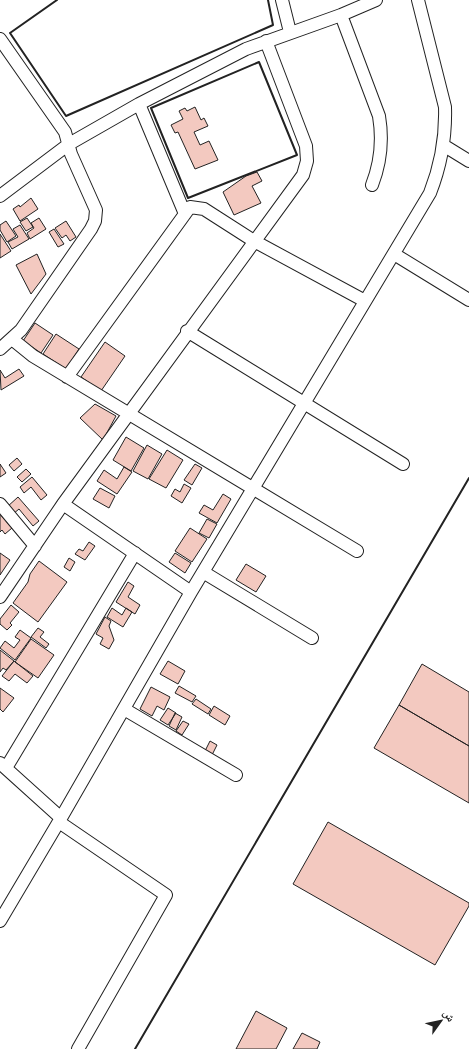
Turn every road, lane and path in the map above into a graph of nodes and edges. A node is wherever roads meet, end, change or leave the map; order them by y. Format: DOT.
graph roads {
  1 [pos="282,0"];
  2 [pos="376,0"];
  3 [pos="418,0"];
  4 [pos="341,15"];
  5 [pos="290,32"];
  6 [pos="0,39"];
  7 [pos="266,41"];
  8 [pos="139,104"];
  9 [pos="69,144"];
  10 [pos="444,145"];
  11 [pos="469,161"];
  12 [pos="372,185"];
  13 [pos="0,196"];
  14 [pos="185,214"];
  15 [pos="254,241"];
  16 [pos="394,254"];
  17 [pos="469,300"];
  18 [pos="365,301"];
  19 [pos="187,331"];
  20 [pos="12,339"];
  21 [pos="0,349"];
  22 [pos="67,377"];
  23 [pos="304,403"];
  24 [pos="128,414"];
  25 [pos="403,464"];
  26 [pos="252,489"];
  27 [pos="0,504"];
  28 [pos="63,504"];
  29 [pos="35,546"];
  30 [pos="358,551"];
  31 [pos="135,553"];
  32 [pos="203,572"];
  33 [pos="191,592"];
  34 [pos="0,597"];
  35 [pos="312,638"];
  36 [pos="124,709"];
  37 [pos="3,765"];
  38 [pos="236,775"];
  39 [pos="60,820"];
  40 [pos="0,921"];
  41 [pos="78,1049"];
  1 -- 5 [label="street"];
  2 -- 4 [label="street"];
  3 -- 10 [label="street"];
  4 -- 5 [label="street"];
  4 -- 12 [label="street"];
  5 -- 7 [label="street"];
  6 -- 9 [label="street"];
  7 -- 8 [label="street"];
  7 -- 15 [label="street"];
  8 -- 9 [label="street"];
  8 -- 14 [label="street"];
  9 -- 13 [label="street"];
  9 -- 20 [label="street"];
  10 -- 11 [label="street"];
  10 -- 16 [label="street"];
  14 -- 15 [label="street"];
  14 -- 22 [label="street"];
  15 -- 18 [label="street"];
  15 -- 19 [label="street"];
  16 -- 17 [label="street"];
  16 -- 18 [label="street"];
  18 -- 23 [label="street"];
  19 -- 23 [label="street"];
  19 -- 24 [label="street"];
  20 -- 21 [label="street"];
  20 -- 22 [label="street"];
  22 -- 24 [label="street"];
  23 -- 25 [label="street"];
  23 -- 26 [label="street"];
  24 -- 26 [label="street"];
  24 -- 28 [label="street"];
  26 -- 30 [label="street"];
  26 -- 32 [label="street"];
  27 -- 29 [label="street"];
  28 -- 29 [label="street"];
  28 -- 31 [label="street"];
  29 -- 34 [label="street"];
  31 -- 33 [label="street"];
  31 -- 37 [label="street"];
  32 -- 33 [label="street"];
  32 -- 35 [label="street"];
  33 -- 36 [label="street"];
  36 -- 38 [label="street"];
  36 -- 39 [label="street"];
  37 -- 39 [label="street"];
  39 -- 40 [label="street"];
  39 -- 41 [label="street"];
}
